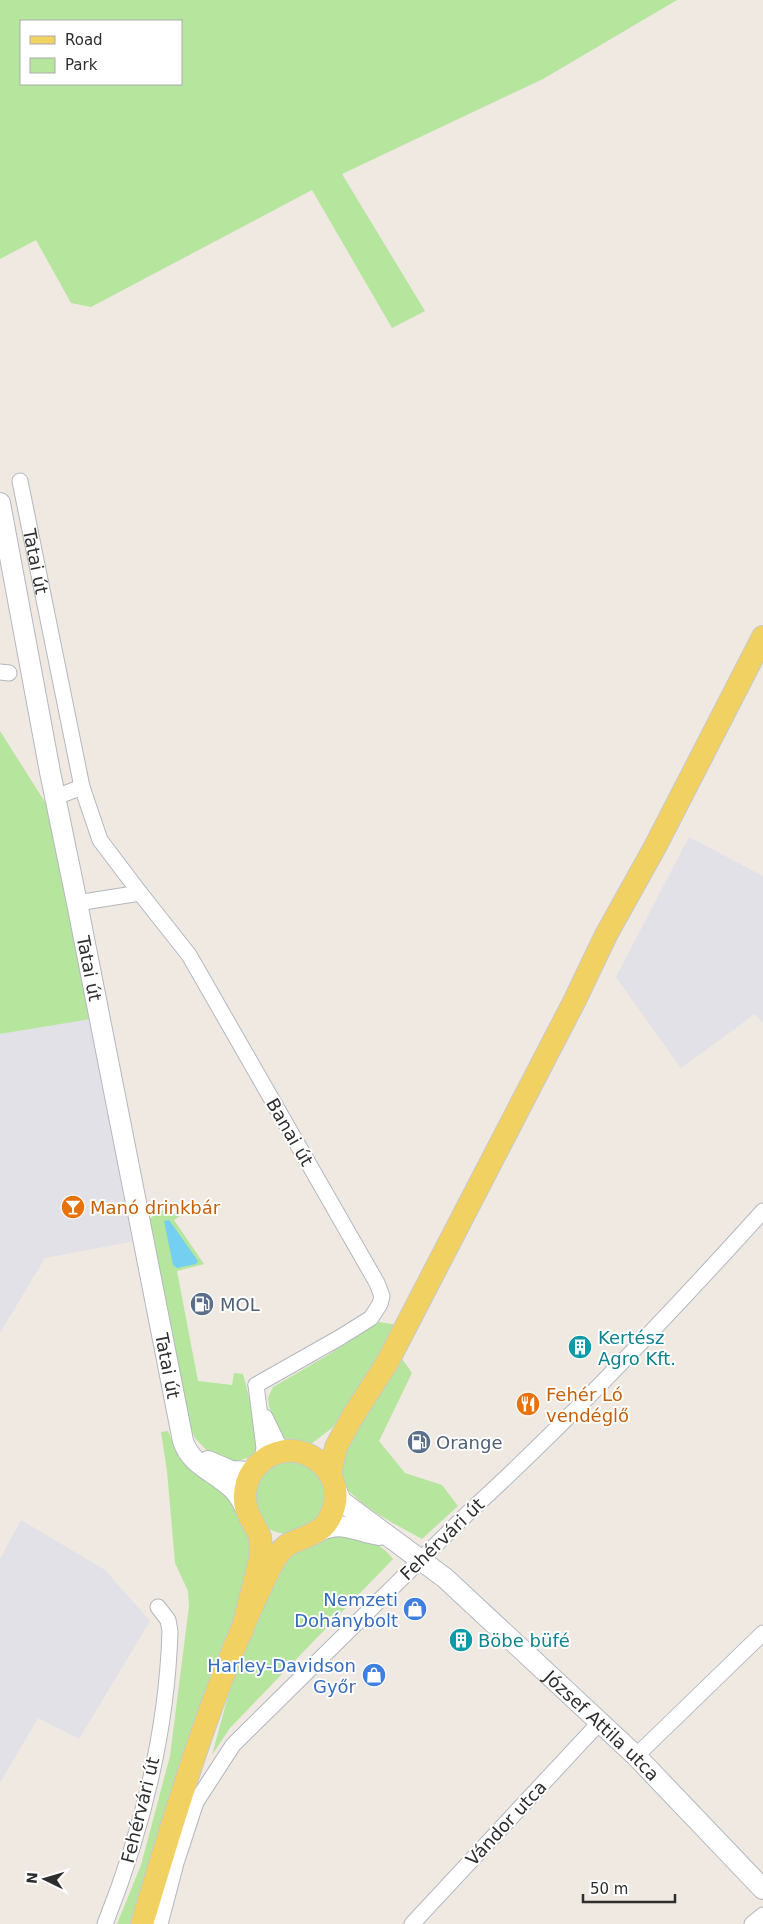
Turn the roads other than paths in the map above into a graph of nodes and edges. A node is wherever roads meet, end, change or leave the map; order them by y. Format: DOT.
graph roads {
  1 [pos="20,481"];
  2 [pos="0,503"];
  3 [pos="763,637"];
  4 [pos="82,787"];
  5 [pos="56,797"];
  6 [pos="140,893"];
  7 [pos="78,903"];
  8 [pos="763,1211"];
  9 [pos="256,1384"];
  10 [pos="353,1416"];
  11 [pos="182,1432"];
  12 [pos="293,1451"];
  13 [pos="257,1466"];
  14 [pos="332,1480"];
  15 [pos="251,1518"];
  16 [pos="384,1535"];
  17 [pos="308,1537"];
  18 [pos="420,1560"];
  19 [pos="158,1607"];
  20 [pos="242,1631"];
  21 [pos="763,1633"];
  22 [pos="600,1722"];
  23 [pos="636,1756"];
  24 [pos="763,1889"];
  25 [pos="763,1915"];
  26 [pos="105,1924"];
  27 [pos="142,1924"];
  28 [pos="160,1924"];
  29 [pos="412,1924"];
  30 [pos="752,1924"];
  1 -- 4 [label="street, Tatai út"];
  2 -- 5 [label="street, Tatai út"];
  3 -- 10 [label="main road"];
  4 -- 5 [label="street"];
  4 -- 6 [label="street, Tatai út"];
  5 -- 7 [label="street, Tatai út"];
  6 -- 7 [label="street"];
  6 -- 9 [label="street, Banai út"];
  7 -- 11 [label="street, Tatai út"];
  8 -- 18 [label="street, Fehérvári út"];
  9 -- 12 [label="street"];
  9 -- 13 [label="street"];
  10 -- 12 [label="main road"];
  10 -- 14 [label="main road"];
  11 -- 13 [label="street, Tatai út"];
  11 -- 15 [label="street, Tatai út"];
  12 -- 13 [label="main road"];
  12 -- 14 [label="main road"];
  13 -- 15 [label="main road"];
  14 -- 16 [label="street, József Attila utca"];
  14 -- 17 [label="main road"];
  15 -- 17 [label="main road"];
  15 -- 20 [label="main road"];
  16 -- 17 [label="street, József Attila utca"];
  16 -- 18 [label="street, József Attila utca"];
  17 -- 20 [label="main road"];
  18 -- 22 [label="street, József Attila utca"];
  18 -- 28 [label="street, Fehérvári út"];
  19 -- 26 [label="street, Fehérvári út"];
  20 -- 27 [label="main road"];
  21 -- 23 [label="street"];
  22 -- 23 [label="street, József Attila utca"];
  22 -- 29 [label="street, Vándor utca"];
  23 -- 24 [label="street, József Attila utca"];
  25 -- 30 [label="street"];
}
